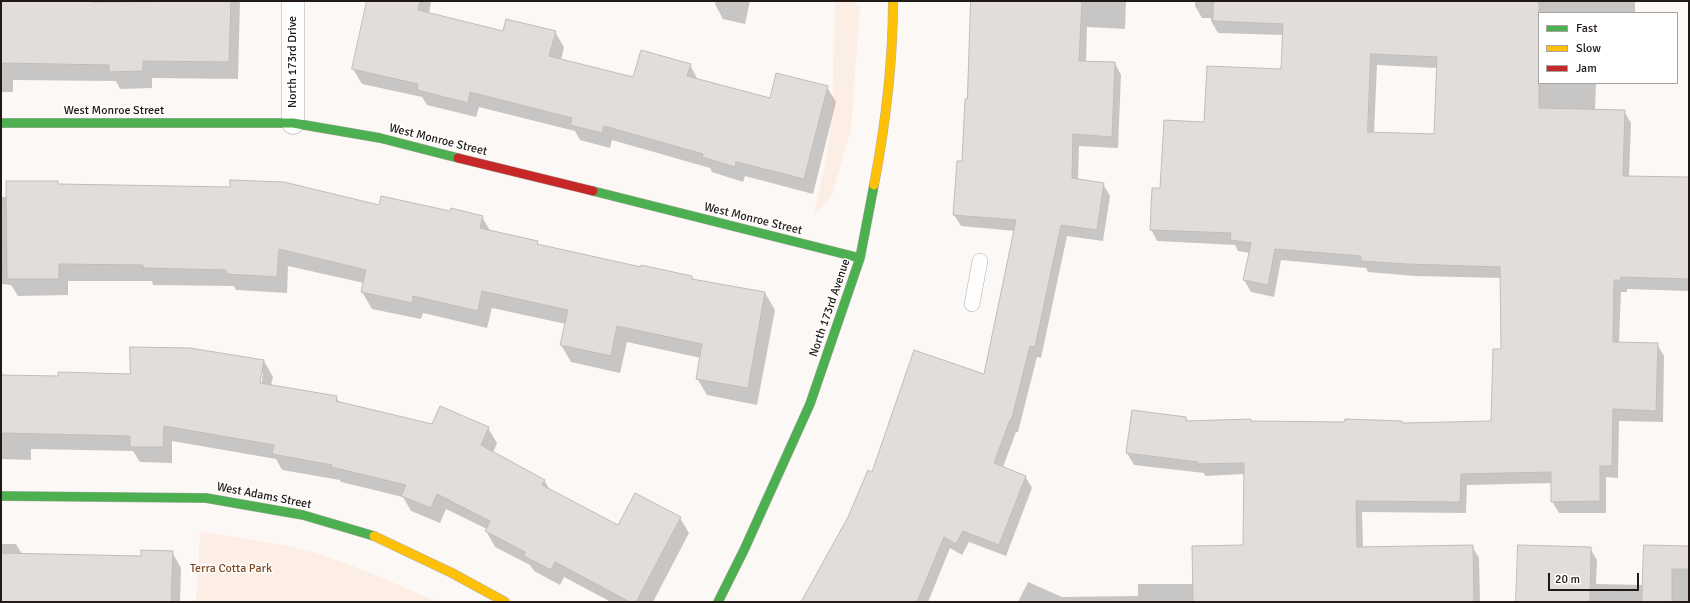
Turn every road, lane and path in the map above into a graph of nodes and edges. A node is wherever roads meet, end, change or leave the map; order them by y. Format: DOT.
graph roads {
  1 [pos="293,1"];
  2 [pos="893,1"];
  3 [pos="1,123"];
  4 [pos="293,123"];
  5 [pos="860,258"];
  6 [pos="980,261"];
  7 [pos="972,304"];
  8 [pos="1,496"];
  9 [pos="504,602"];
  10 [pos="718,602"];
  1 -- 4 [label="street, North 173rd Drive"];
  2 -- 5 [label="street, North 173rd Avenue"];
  3 -- 4 [label="street, West Monroe Street"];
  4 -- 5 [label="street, West Monroe Street"];
  5 -- 10 [label="street, North 173rd Avenue"];
  6 -- 7 [label="lane"];
  8 -- 9 [label="street, West Adams Street"];
}
